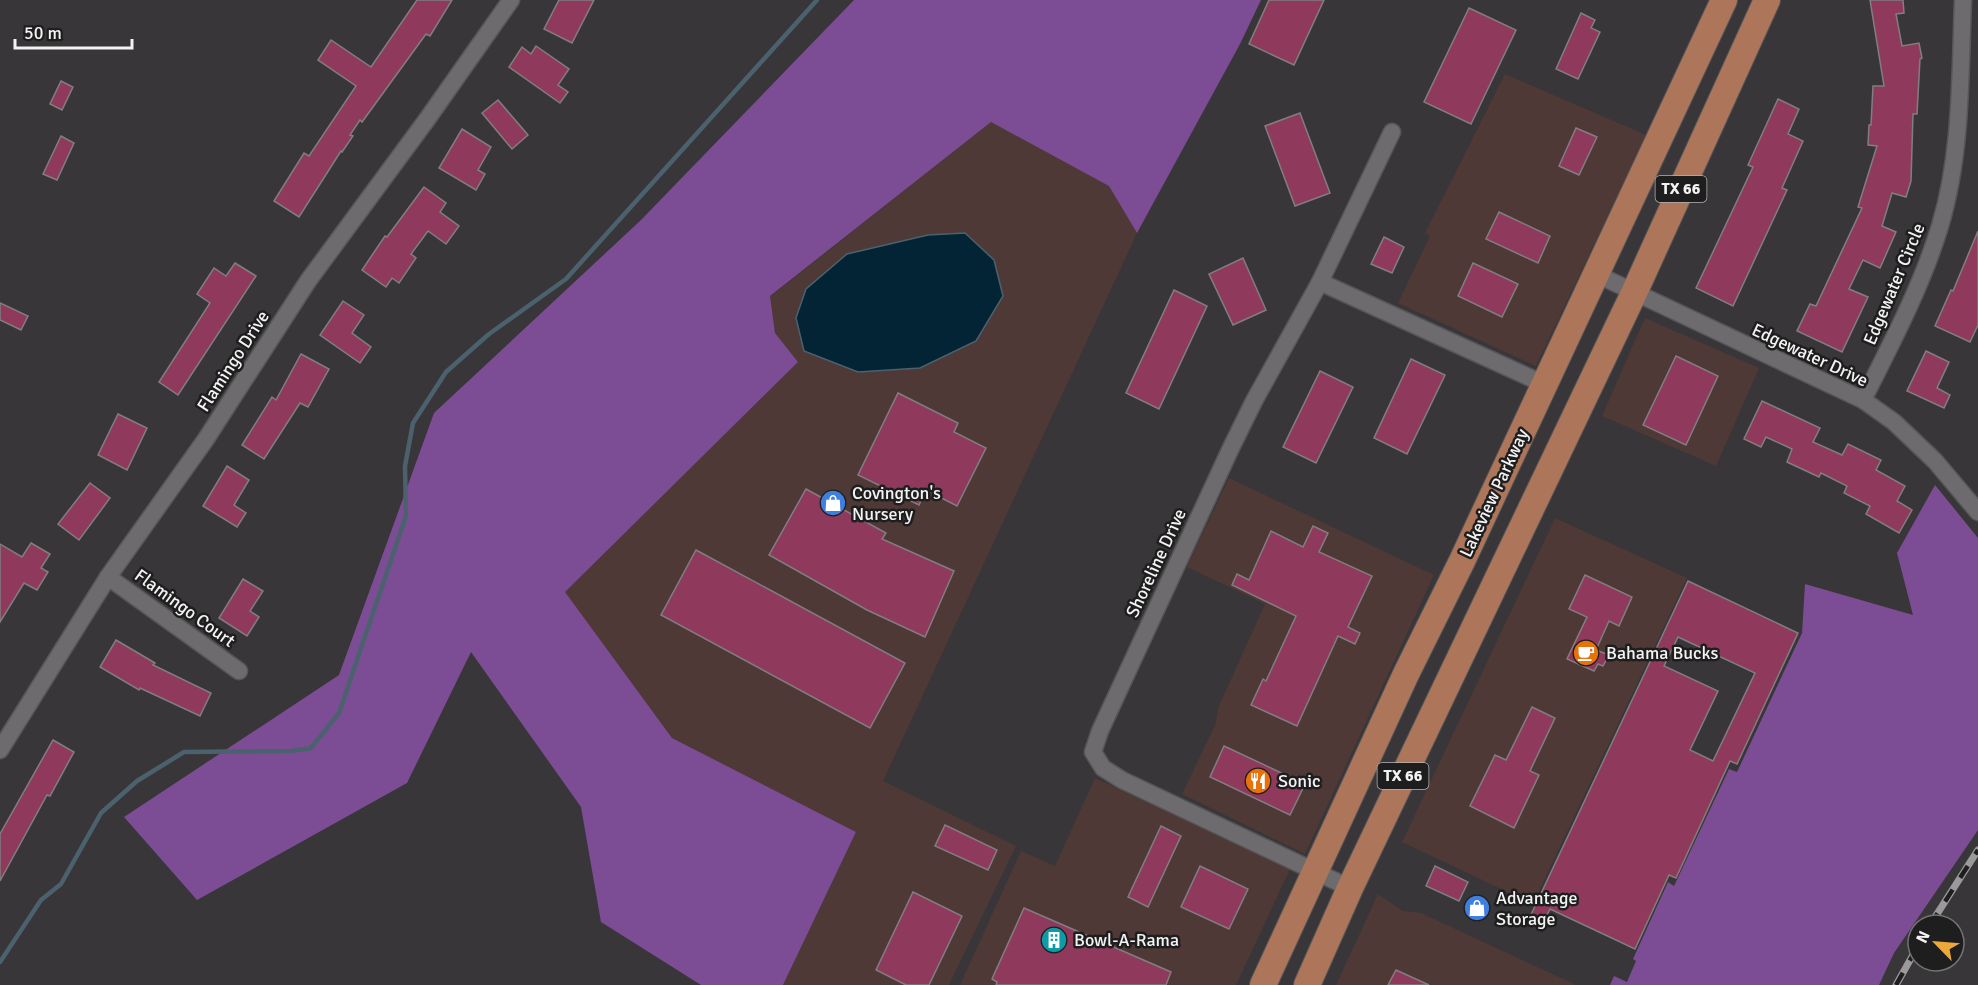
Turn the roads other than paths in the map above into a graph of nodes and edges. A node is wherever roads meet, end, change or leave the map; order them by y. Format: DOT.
graph roads {
  1 [pos="511,0"];
  2 [pos="1724,0"];
  3 [pos="1761,0"];
  4 [pos="1767,0"];
  5 [pos="1963,0"];
  6 [pos="1743,55"];
  7 [pos="1392,132"];
  8 [pos="1596,274"];
  9 [pos="1320,282"];
  10 [pos="1634,293"];
  11 [pos="1544,384"];
  12 [pos="1863,400"];
  13 [pos="1978,512"];
  14 [pos="108,577"];
  15 [pos="239,671"];
  16 [pos="0,750"];
  17 [pos="1314,871"];
  18 [pos="1350,888"];
  19 [pos="1263,985"];
  20 [pos="1307,985"];
  1 -- 14 [label="street, Flamingo Drive"];
  2 -- 8 [label="main road, Lakeview Parkway / TX 66"];
  3 -- 6 [label="main road"];
  4 -- 6 [label="main road, TX 66"];
  5 -- 12 [label="street, Edgewater Circle"];
  6 -- 10 [label="main road, TX 66"];
  7 -- 9 [label="street, Shoreline Drive"];
  8 -- 10 [label="street, Edgewater Drive"];
  8 -- 11 [label="main road, Lakeview Parkway / TX 66"];
  9 -- 11 [label="street"];
  9 -- 17 [label="street, Shoreline Drive"];
  10 -- 12 [label="street, Edgewater Drive"];
  10 -- 18 [label="main road, TX 66"];
  11 -- 17 [label="main road, Lakeview Parkway / TX 66"];
  12 -- 13 [label="street, Edgewater Drive"];
  14 -- 15 [label="street, Flamingo Court"];
  14 -- 16 [label="street, Flamingo Drive"];
  17 -- 18 [label="street, Shoreline Drive"];
  17 -- 19 [label="main road, Lakeview Parkway / TX 66"];
  18 -- 20 [label="main road, TX 66"];
}
